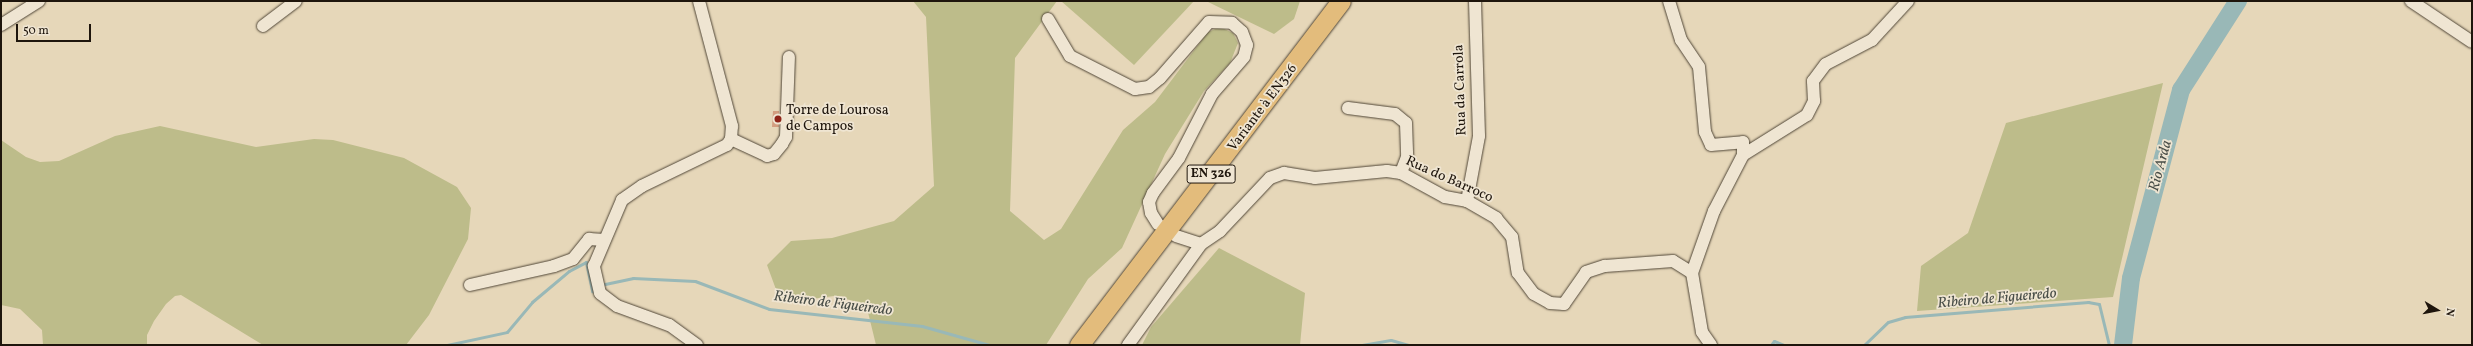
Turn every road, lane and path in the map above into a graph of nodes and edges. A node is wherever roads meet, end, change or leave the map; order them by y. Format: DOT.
graph roads {
  1 [pos="39,1"];
  2 [pos="296,1"];
  3 [pos="699,1"];
  4 [pos="1341,1"];
  5 [pos="1475,1"];
  6 [pos="1669,1"];
  7 [pos="1908,1"];
  8 [pos="2411,1"];
  9 [pos="1048,19"];
  10 [pos="1,25"];
  11 [pos="263,26"];
  12 [pos="2472,42"];
  13 [pos="789,57"];
  14 [pos="1348,108"];
  15 [pos="731,139"];
  16 [pos="1743,155"];
  17 [pos="1401,173"];
  18 [pos="1467,202"];
  19 [pos="1158,224"];
  20 [pos="1176,236"];
  21 [pos="604,240"];
  22 [pos="1201,244"];
  23 [pos="1692,273"];
  24 [pos="470,285"];
  25 [pos="697,345"];
  26 [pos="1078,345"];
  27 [pos="1128,345"];
  28 [pos="1711,345"];
  1 -- 10 [label="street"];
  2 -- 11 [label="street"];
  3 -- 15 [label="street"];
  4 -- 26 [label="main road, Variante à EN326 / EN 326"];
  5 -- 18 [label="street, Rua da Carrola"];
  6 -- 16 [label="street"];
  7 -- 16 [label="street"];
  8 -- 12 [label="street"];
  9 -- 19 [label="street"];
  13 -- 15 [label="street"];
  14 -- 17 [label="street"];
  15 -- 21 [label="street"];
  16 -- 23 [label="street"];
  17 -- 18 [label="street, Rua do Barroco"];
  17 -- 22 [label="street, Rua do Barroco"];
  18 -- 23 [label="street, Rua do Barroco"];
  20 -- 22 [label="street"];
  21 -- 24 [label="street"];
  21 -- 25 [label="street"];
  22 -- 27 [label="street, Rua do Barroco"];
  23 -- 28 [label="street"];
}
